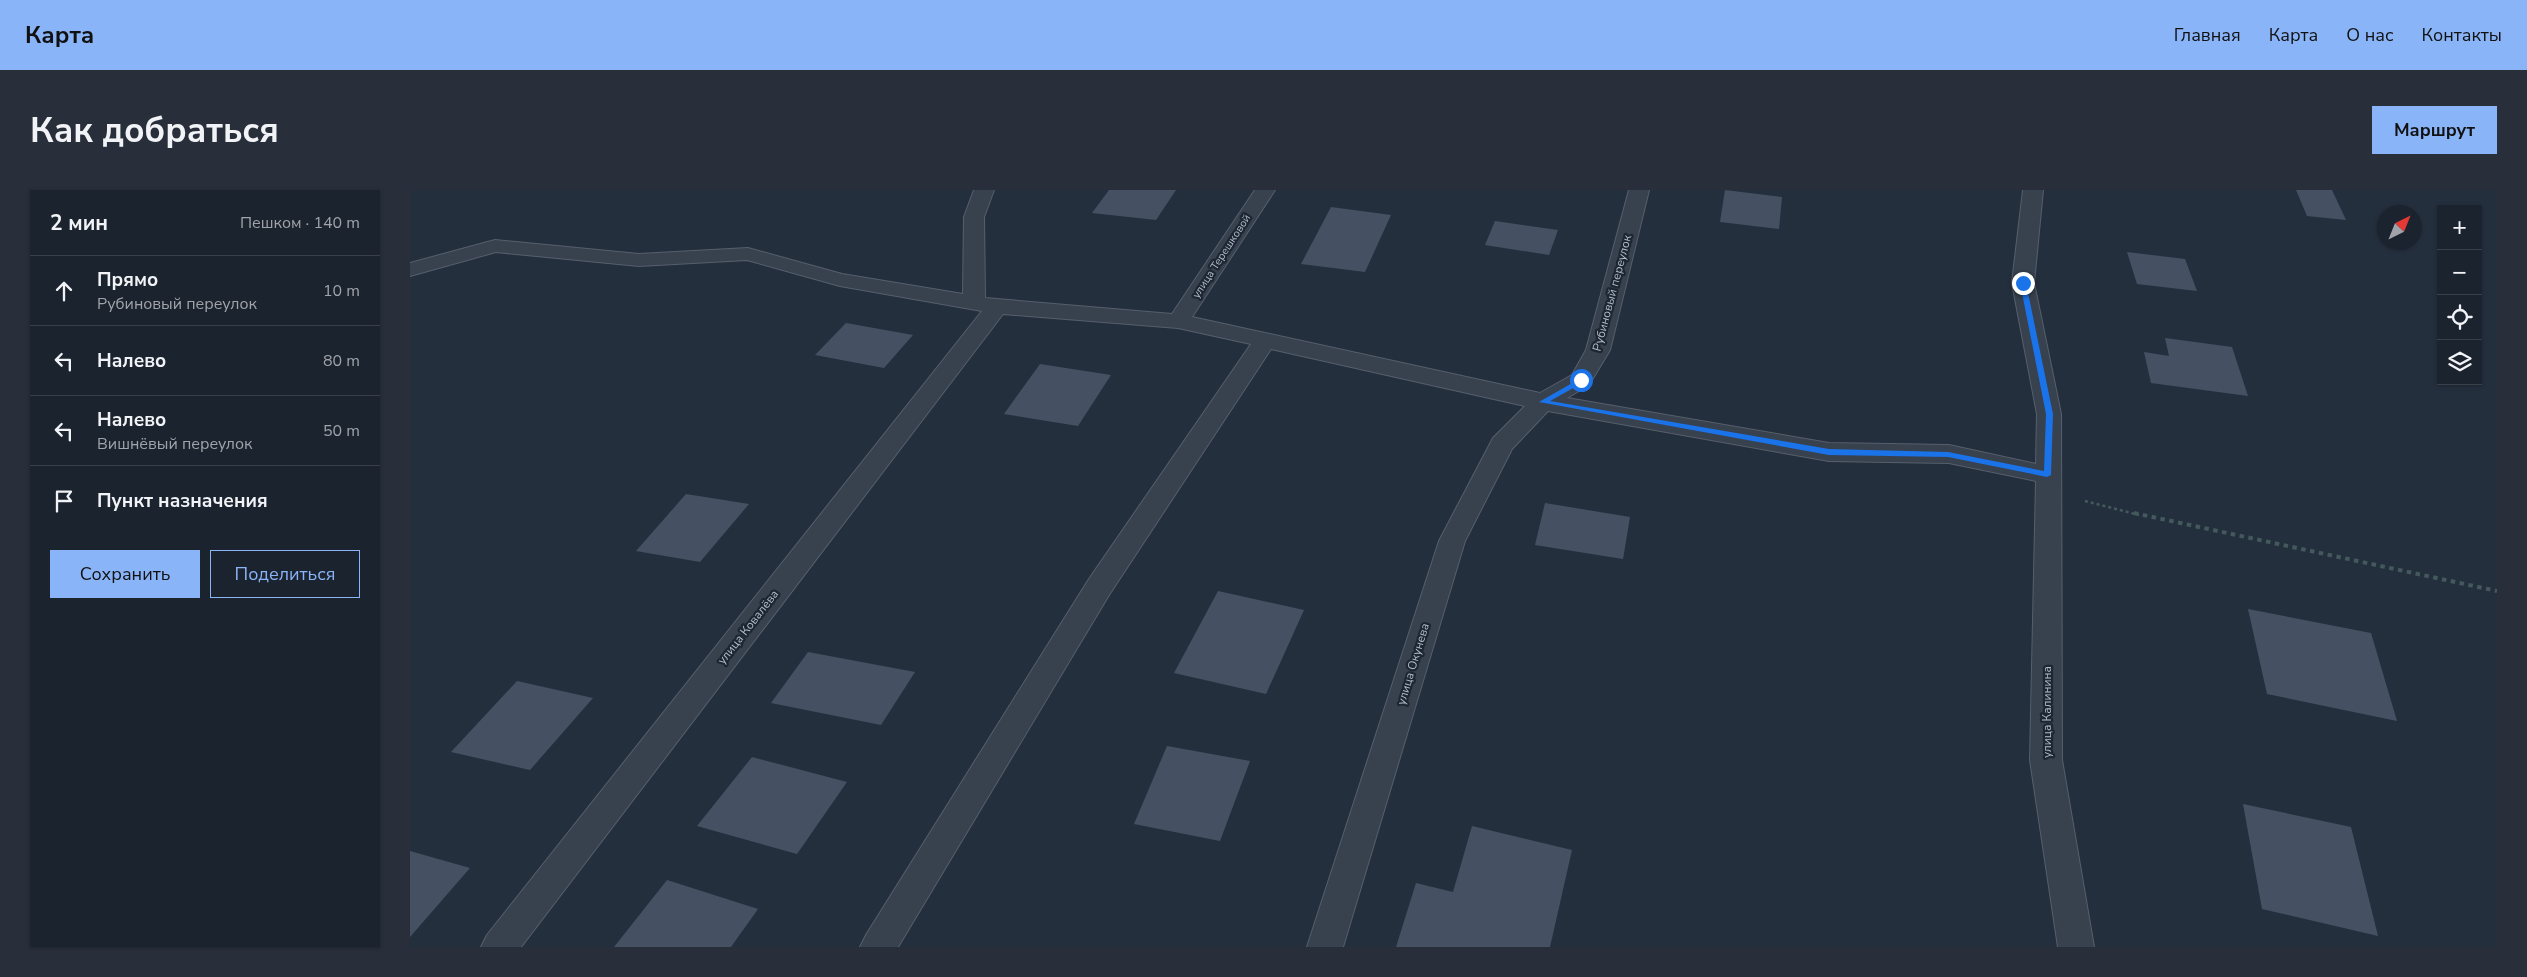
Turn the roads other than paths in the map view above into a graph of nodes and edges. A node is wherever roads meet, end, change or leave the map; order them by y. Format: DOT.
graph roads {
  1 [pos="984,190"];
  2 [pos="1265,190"];
  3 [pos="1639,190"];
  4 [pos="2033,190"];
  5 [pos="410,270"];
  6 [pos="985,305"];
  7 [pos="1178,321"];
  8 [pos="1265,340"];
  9 [pos="1543,402"];
  10 [pos="2048,483"];
  11 [pos="499,947"];
  12 [pos="878,947"];
  13 [pos="1325,947"];
  14 [pos="2076,947"];
  1 -- 6 [label="street"];
  2 -- 7 [label="street, улица Терешковой"];
  3 -- 9 [label="street, Рубиновый переулок"];
  4 -- 10 [label="street, улица Калинина"];
  5 -- 6 [label="street"];
  6 -- 7 [label="street"];
  6 -- 11 [label="street, улица Ковалёва"];
  7 -- 8 [label="street"];
  8 -- 9 [label="street"];
  8 -- 12 [label="street"];
  9 -- 10 [label="street"];
  9 -- 13 [label="street, улица Окунева"];
  10 -- 14 [label="street, улица Калинина"];
}
